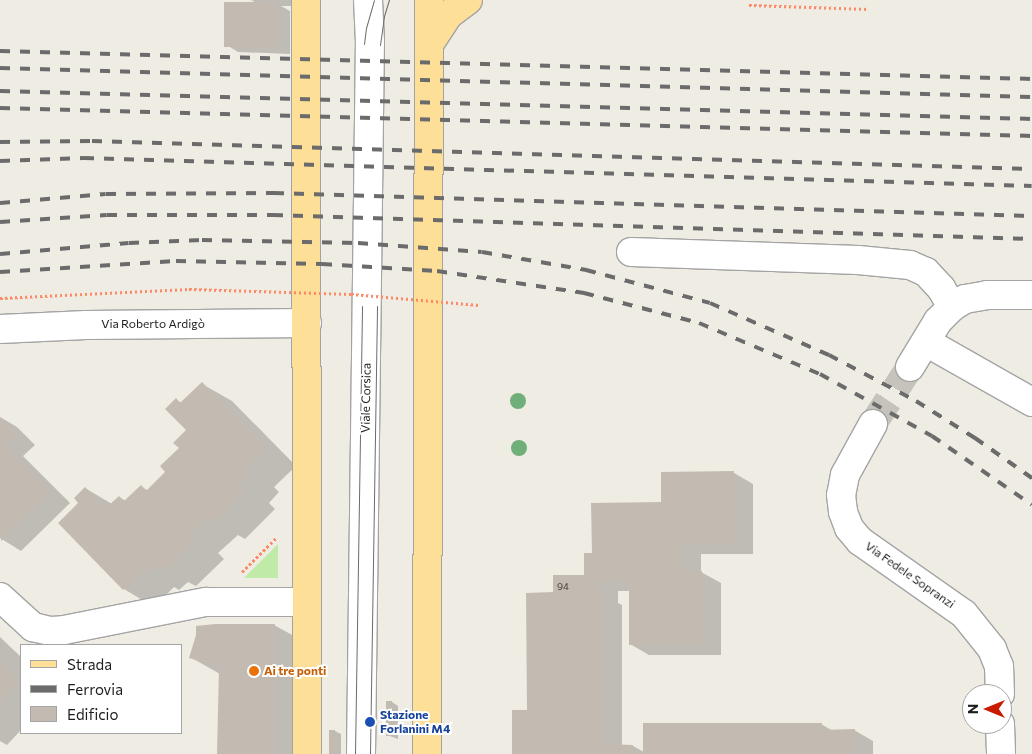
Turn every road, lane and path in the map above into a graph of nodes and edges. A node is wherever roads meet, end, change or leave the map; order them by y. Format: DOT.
graph roads {
  1 [pos="368,0"];
  2 [pos="385,0"];
  3 [pos="429,0"];
  4 [pos="468,0"];
  5 [pos="749,5"];
  6 [pos="869,9"];
  7 [pos="308,16"];
  8 [pos="370,42"];
  9 [pos="430,43"];
  10 [pos="631,252"];
  11 [pos="1032,295"];
  12 [pos="0,298"];
  13 [pos="480,305"];
  14 [pos="952,307"];
  15 [pos="307,323"];
  16 [pos="0,329"];
  17 [pos="926,342"];
  18 [pos="910,367"];
  19 [pos="1032,402"];
  20 [pos="873,424"];
  21 [pos="282,532"];
  22 [pos="240,574"];
  23 [pos="0,597"];
  24 [pos="307,602"];
  25 [pos="1000,684"];
  26 [pos="1000,734"];
  27 [pos="307,754"];
  28 [pos="362,754"];
  29 [pos="428,754"];
  30 [pos="1001,754"];
  1 -- 8 [label="street, Viale Corsica"];
  2 -- 8 [label="street"];
  3 -- 9 [label="main road"];
  4 -- 9 [label="main road"];
  5 -- 6 [label="path"];
  7 -- 15 [label="main road"];
  8 -- 28 [label="street, Viale Corsica"];
  9 -- 29 [label="main road"];
  10 -- 14 [label="street"];
  11 -- 14 [label="street"];
  12 -- 13 [label="path, bridge"];
  14 -- 17 [label="street"];
  15 -- 16 [label="street, Via Roberto Ardigò"];
  15 -- 24 [label="main road"];
  17 -- 18 [label="street"];
  17 -- 19 [label="street"];
  20 -- 25 [label="street, Via Fedele Sopranzi"];
  21 -- 22 [label="path"];
  23 -- 24 [label="street"];
  24 -- 27 [label="main road"];
  26 -- 30 [label="street"];
}
